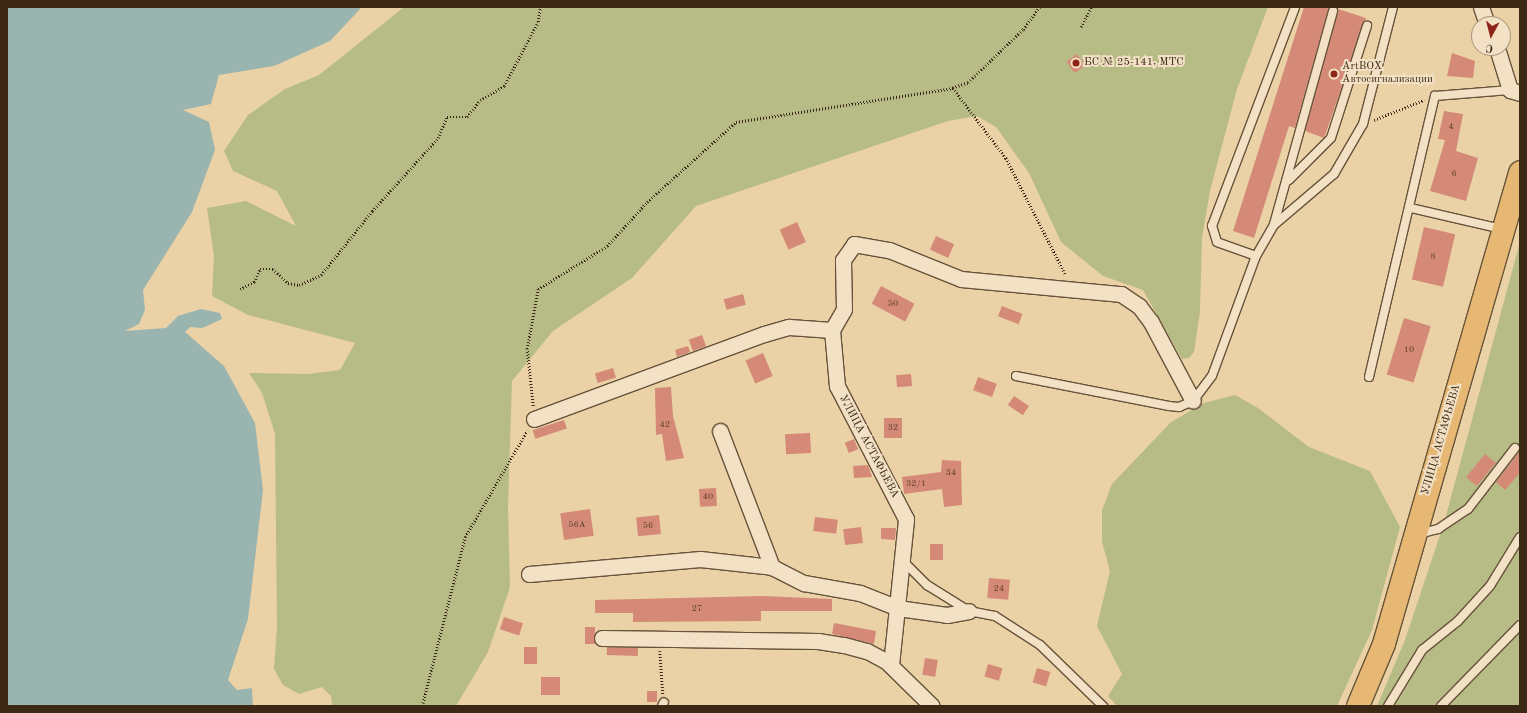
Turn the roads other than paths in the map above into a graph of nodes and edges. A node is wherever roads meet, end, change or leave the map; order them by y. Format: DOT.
graph roads {
  1 [pos="1295,7"];
  2 [pos="1393,7"];
  3 [pos="1333,11"];
  4 [pos="1367,26"];
  5 [pos="1500,56"];
  6 [pos="1515,91"];
  7 [pos="1520,172"];
  8 [pos="1289,180"];
  9 [pos="1411,208"];
  10 [pos="1274,225"];
  11 [pos="1503,230"];
  12 [pos="1256,256"];
  13 [pos="832,330"];
  14 [pos="1016,376"];
  15 [pos="1369,377"];
  16 [pos="1193,401"];
  17 [pos="534,419"];
  18 [pos="720,431"];
  19 [pos="1515,448"];
  20 [pos="1415,535"];
  21 [pos="1520,537"];
  22 [pos="904,562"];
  23 [pos="772,567"];
  24 [pos="529,574"];
  25 [pos="898,608"];
  26 [pos="969,611"];
  27 [pos="1520,625"];
  28 [pos="602,638"];
  29 [pos="890,665"];
  30 [pos="932,706"];
  31 [pos="1103,706"];
  32 [pos="1358,706"];
  33 [pos="1388,706"];
  34 [pos="1441,706"];
  1 -- 12 [label="lane"];
  2 -- 10 [label="lane"];
  3 -- 8 [label="lane"];
  4 -- 8 [label="lane"];
  5 -- 6 [label="street"];
  6 -- 9 [label="lane"];
  7 -- 11 [label="main road, УЛИЦА АСТАФЬЕВА"];
  8 -- 10 [label="lane"];
  9 -- 11 [label="lane"];
  9 -- 15 [label="lane"];
  10 -- 12 [label="lane"];
  11 -- 20 [label="main road, УЛИЦА АСТАФЬЕВА"];
  12 -- 16 [label="lane"];
  13 -- 16 [label="street"];
  13 -- 17 [label="street"];
  13 -- 22 [label="street, УЛИЦА АСТАФЬЕВА"];
  14 -- 16 [label="lane"];
  18 -- 23 [label="street"];
  19 -- 20 [label="lane"];
  20 -- 32 [label="main road, УЛИЦА АСТАФЬЕВА"];
  21 -- 33 [label="lane"];
  22 -- 25 [label="street, УЛИЦА АСТАФЬЕВА"];
  22 -- 26 [label="lane"];
  23 -- 24 [label="street"];
  23 -- 25 [label="street"];
  25 -- 26 [label="street"];
  25 -- 29 [label="street, УЛИЦА АСТАФЬЕВА"];
  26 -- 31 [label="lane"];
  27 -- 34 [label="lane"];
  28 -- 29 [label="street"];
  29 -- 30 [label="street"];
}
